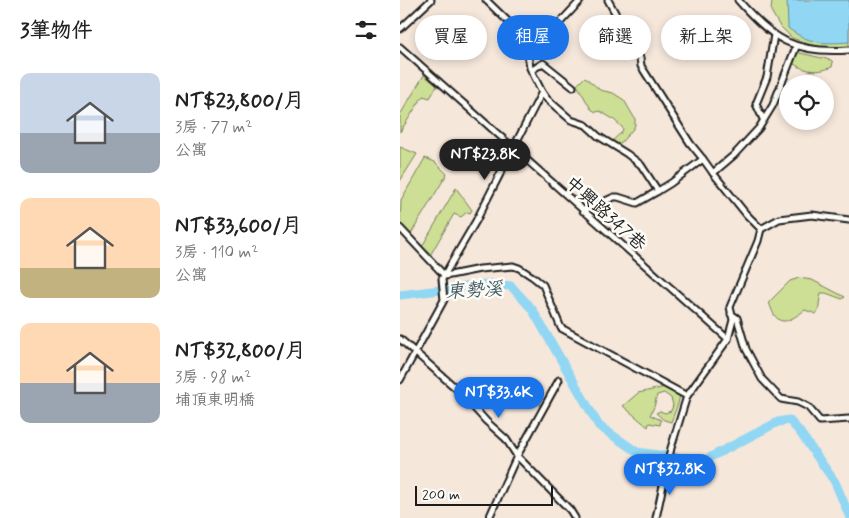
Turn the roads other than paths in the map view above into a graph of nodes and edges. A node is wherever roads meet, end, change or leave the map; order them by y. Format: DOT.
graph roads {
  1 [pos="432,0"];
  2 [pos="486,0"];
  3 [pos="581,0"];
  4 [pos="608,0"];
  5 [pos="738,0"];
  6 [pos="502,15"];
  7 [pos="567,15"];
  8 [pos="400,29"];
  9 [pos="774,35"];
  10 [pos="400,47"];
  11 [pos="796,47"];
  12 [pos="849,50"];
  13 [pos="529,60"];
  14 [pos="532,70"];
  15 [pos="573,87"];
  16 [pos="542,92"];
  17 [pos="763,119"];
  18 [pos="513,149"];
  19 [pos="703,159"];
  20 [pos="713,173"];
  21 [pos="658,191"];
  22 [pos="583,211"];
  23 [pos="849,220"];
  24 [pos="400,228"];
  25 [pos="761,229"];
  26 [pos="444,278"];
  27 [pos="731,314"];
  28 [pos="400,339"];
  29 [pos="728,340"];
  30 [pos="415,352"];
  31 [pos="400,380"];
  32 [pos="559,380"];
  33 [pos="687,396"];
  34 [pos="849,419"];
  35 [pos="517,456"];
  36 [pos="489,518"];
  37 [pos="575,518"];
  38 [pos="656,518"];
  1 -- 8 [label="street"];
  2 -- 6 [label="street"];
  3 -- 7 [label="street"];
  4 -- 19 [label="street"];
  5 -- 9 [label="street"];
  9 -- 11 [label="street"];
  9 -- 17 [label="street"];
  10 -- 18 [label="street, 中興路347巷"];
  11 -- 12 [label="street"];
  11 -- 17 [label="street"];
  13 -- 14 [label="street"];
  14 -- 15 [label="street"];
  14 -- 16 [label="street"];
  16 -- 18 [label="street"];
  16 -- 21 [label="street"];
  17 -- 20 [label="street"];
  18 -- 22 [label="street, 中興路347巷"];
  18 -- 26 [label="street"];
  19 -- 20 [label="street"];
  19 -- 21 [label="street"];
  20 -- 25 [label="street"];
  21 -- 22 [label="street"];
  22 -- 29 [label="street, 中興路347巷"];
  23 -- 25 [label="street"];
  24 -- 26 [label="street"];
  25 -- 27 [label="street"];
  26 -- 30 [label="street"];
  26 -- 33 [label="street"];
  27 -- 29 [label="street"];
  27 -- 34 [label="street"];
  28 -- 30 [label="street"];
  29 -- 33 [label="street"];
  30 -- 31 [label="street"];
  30 -- 35 [label="street"];
  32 -- 35 [label="street"];
  33 -- 38 [label="street"];
  35 -- 36 [label="street"];
  35 -- 37 [label="street"];
}
